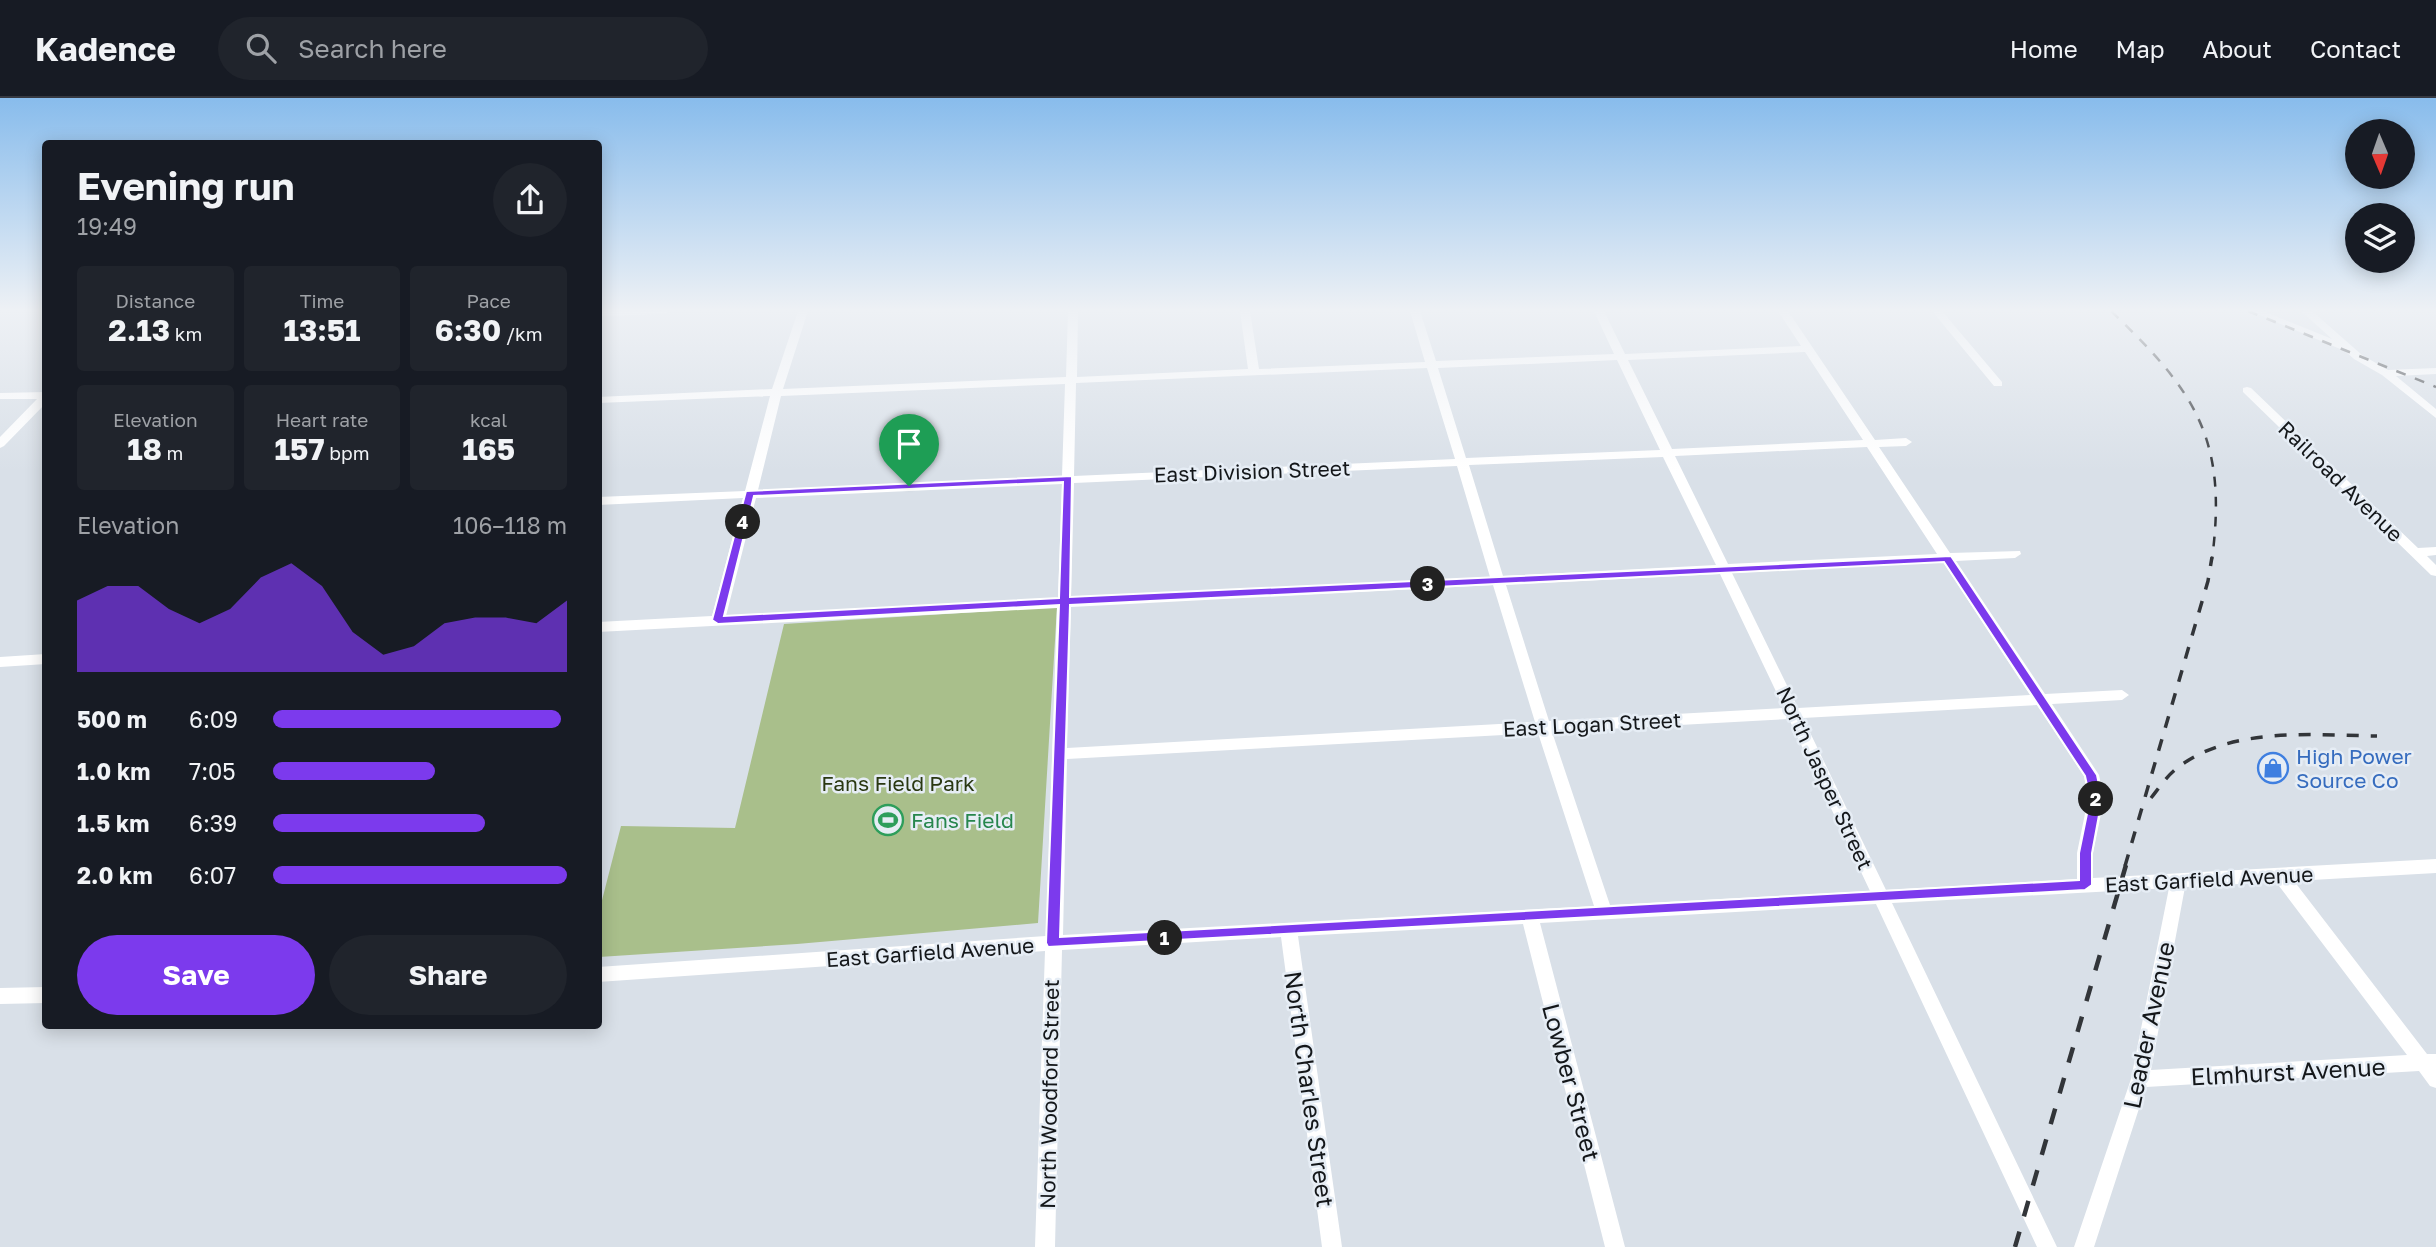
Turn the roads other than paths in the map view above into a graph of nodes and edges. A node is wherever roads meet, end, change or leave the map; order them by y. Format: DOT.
graph roads {
  1 [pos="1433,364"];
  2 [pos="786,365"];
  3 [pos="1071,365"];
  4 [pos="1253,365"];
  5 [pos="1419,365"];
  6 [pos="1625,365"];
  7 [pos="1819,365"];
  8 [pos="1982,365"];
  9 [pos="2373,365"];
  10 [pos="1254,372"];
  11 [pos="2436,372"];
  12 [pos="2386,373"];
  13 [pos="1071,378"];
  14 [pos="1998,384"];
  15 [pos="2247,390"];
  16 [pos="777,391"];
  17 [pos="0,396"];
  18 [pos="42,396"];
  19 [pos="42,400"];
  20 [pos="602,400"];
  21 [pos="2436,415"];
  22 [pos="1906,442"];
  23 [pos="1872,443"];
  24 [pos="0,444"];
  25 [pos="1669,452"];
  26 [pos="1463,462"];
  27 [pos="1068,479"];
  28 [pos="750,493"];
  29 [pos="602,501"];
  30 [pos="2436,551"];
  31 [pos="2415,552"];
  32 [pos="2015,554"];
  33 [pos="1947,559"];
  34 [pos="1725,571"];
  35 [pos="2436,572"];
  36 [pos="1498,581"];
  37 [pos="1065,601"];
  38 [pos="718,620"];
  39 [pos="602,627"];
  40 [pos="42,659"];
  41 [pos="0,662"];
  42 [pos="2122,695"];
  43 [pos="2041,699"];
  44 [pos="1794,714"];
  45 [pos="1543,726"];
  46 [pos="1061,754"];
  47 [pos="2436,866"];
  48 [pos="2281,876"];
  49 [pos="2178,881"];
  50 [pos="2085,885"];
  51 [pos="1881,896"];
  52 [pos="1604,912"];
  53 [pos="1530,917"];
  54 [pos="1289,932"];
  55 [pos="1053,943"];
  56 [pos="602,975"];
  57 [pos="42,995"];
  58 [pos="0,996"];
  59 [pos="2430,1063"];
  60 [pos="2140,1079"];
  61 [pos="2436,1080"];
  62 [pos="1045,1247"];
  63 [pos="1332,1247"];
  64 [pos="1615,1247"];
  65 [pos="2047,1247"];
  66 [pos="2084,1247"];
  1 -- 26 [label="street"];
  2 -- 16 [label="street"];
  3 -- 13 [label="street, North Woodford Street"];
  4 -- 10 [label="street"];
  5 -- 10 [label="street"];
  6 -- 25 [label="street, North Jasper Street"];
  7 -- 23 [label="street"];
  8 -- 14 [label="street"];
  9 -- 12 [label="street"];
  10 -- 13 [label="street"];
  11 -- 12 [label="street"];
  12 -- 21 [label="street"];
  13 -- 16 [label="street"];
  13 -- 27 [label="street, North Woodford Street"];
  15 -- 31 [label="street, Railroad Avenue"];
  16 -- 20 [label="street"];
  16 -- 28 [label="street"];
  17 -- 18 [label="street"];
  19 -- 24 [label="street"];
  22 -- 23 [label="street, East Division Street"];
  23 -- 25 [label="street, East Division Street"];
  23 -- 33 [label="street"];
  25 -- 26 [label="street, East Division Street"];
  25 -- 34 [label="street, North Jasper Street"];
  26 -- 27 [label="street, East Division Street"];
  26 -- 36 [label="street"];
  27 -- 28 [label="street, East Division Street"];
  27 -- 37 [label="street, North Woodford Street"];
  28 -- 29 [label="street, East Division Street"];
  28 -- 38 [label="street"];
  30 -- 31 [label="street"];
  31 -- 35 [label="street, Railroad Avenue"];
  32 -- 33 [label="street"];
  33 -- 34 [label="street"];
  33 -- 43 [label="street"];
  34 -- 36 [label="street"];
  34 -- 44 [label="street, North Jasper Street"];
  36 -- 37 [label="street"];
  36 -- 45 [label="street"];
  37 -- 38 [label="street"];
  37 -- 46 [label="street, North Woodford Street"];
  38 -- 39 [label="street"];
  40 -- 41 [label="street"];
  42 -- 43 [label="street, East Logan Street"];
  43 -- 44 [label="street, East Logan Street"];
  43 -- 50 [label="street"];
  44 -- 45 [label="street, East Logan Street"];
  44 -- 51 [label="street, North Jasper Street"];
  45 -- 46 [label="street, East Logan Street"];
  45 -- 52 [label="street"];
  46 -- 55 [label="street, North Woodford Street"];
  47 -- 48 [label="street, East Garfield Avenue"];
  48 -- 49 [label="street, East Garfield Avenue"];
  48 -- 59 [label="street"];
  49 -- 50 [label="street, East Garfield Avenue"];
  49 -- 60 [label="street, Leader Avenue"];
  50 -- 51 [label="street, East Garfield Avenue"];
  51 -- 52 [label="street, East Garfield Avenue"];
  51 -- 65 [label="street, North Jasper Street"];
  52 -- 53 [label="street, East Garfield Avenue"];
  53 -- 54 [label="street, East Garfield Avenue"];
  53 -- 64 [label="street, Lowber Street"];
  54 -- 55 [label="street, East Garfield Avenue"];
  54 -- 63 [label="street, North Charles Street"];
  55 -- 56 [label="street, East Garfield Avenue"];
  55 -- 62 [label="street, North Woodford Street"];
  57 -- 58 [label="street"];
  59 -- 60 [label="street, Elmhurst Avenue"];
  59 -- 61 [label="street"];
  60 -- 66 [label="street, Leader Avenue"];
}
